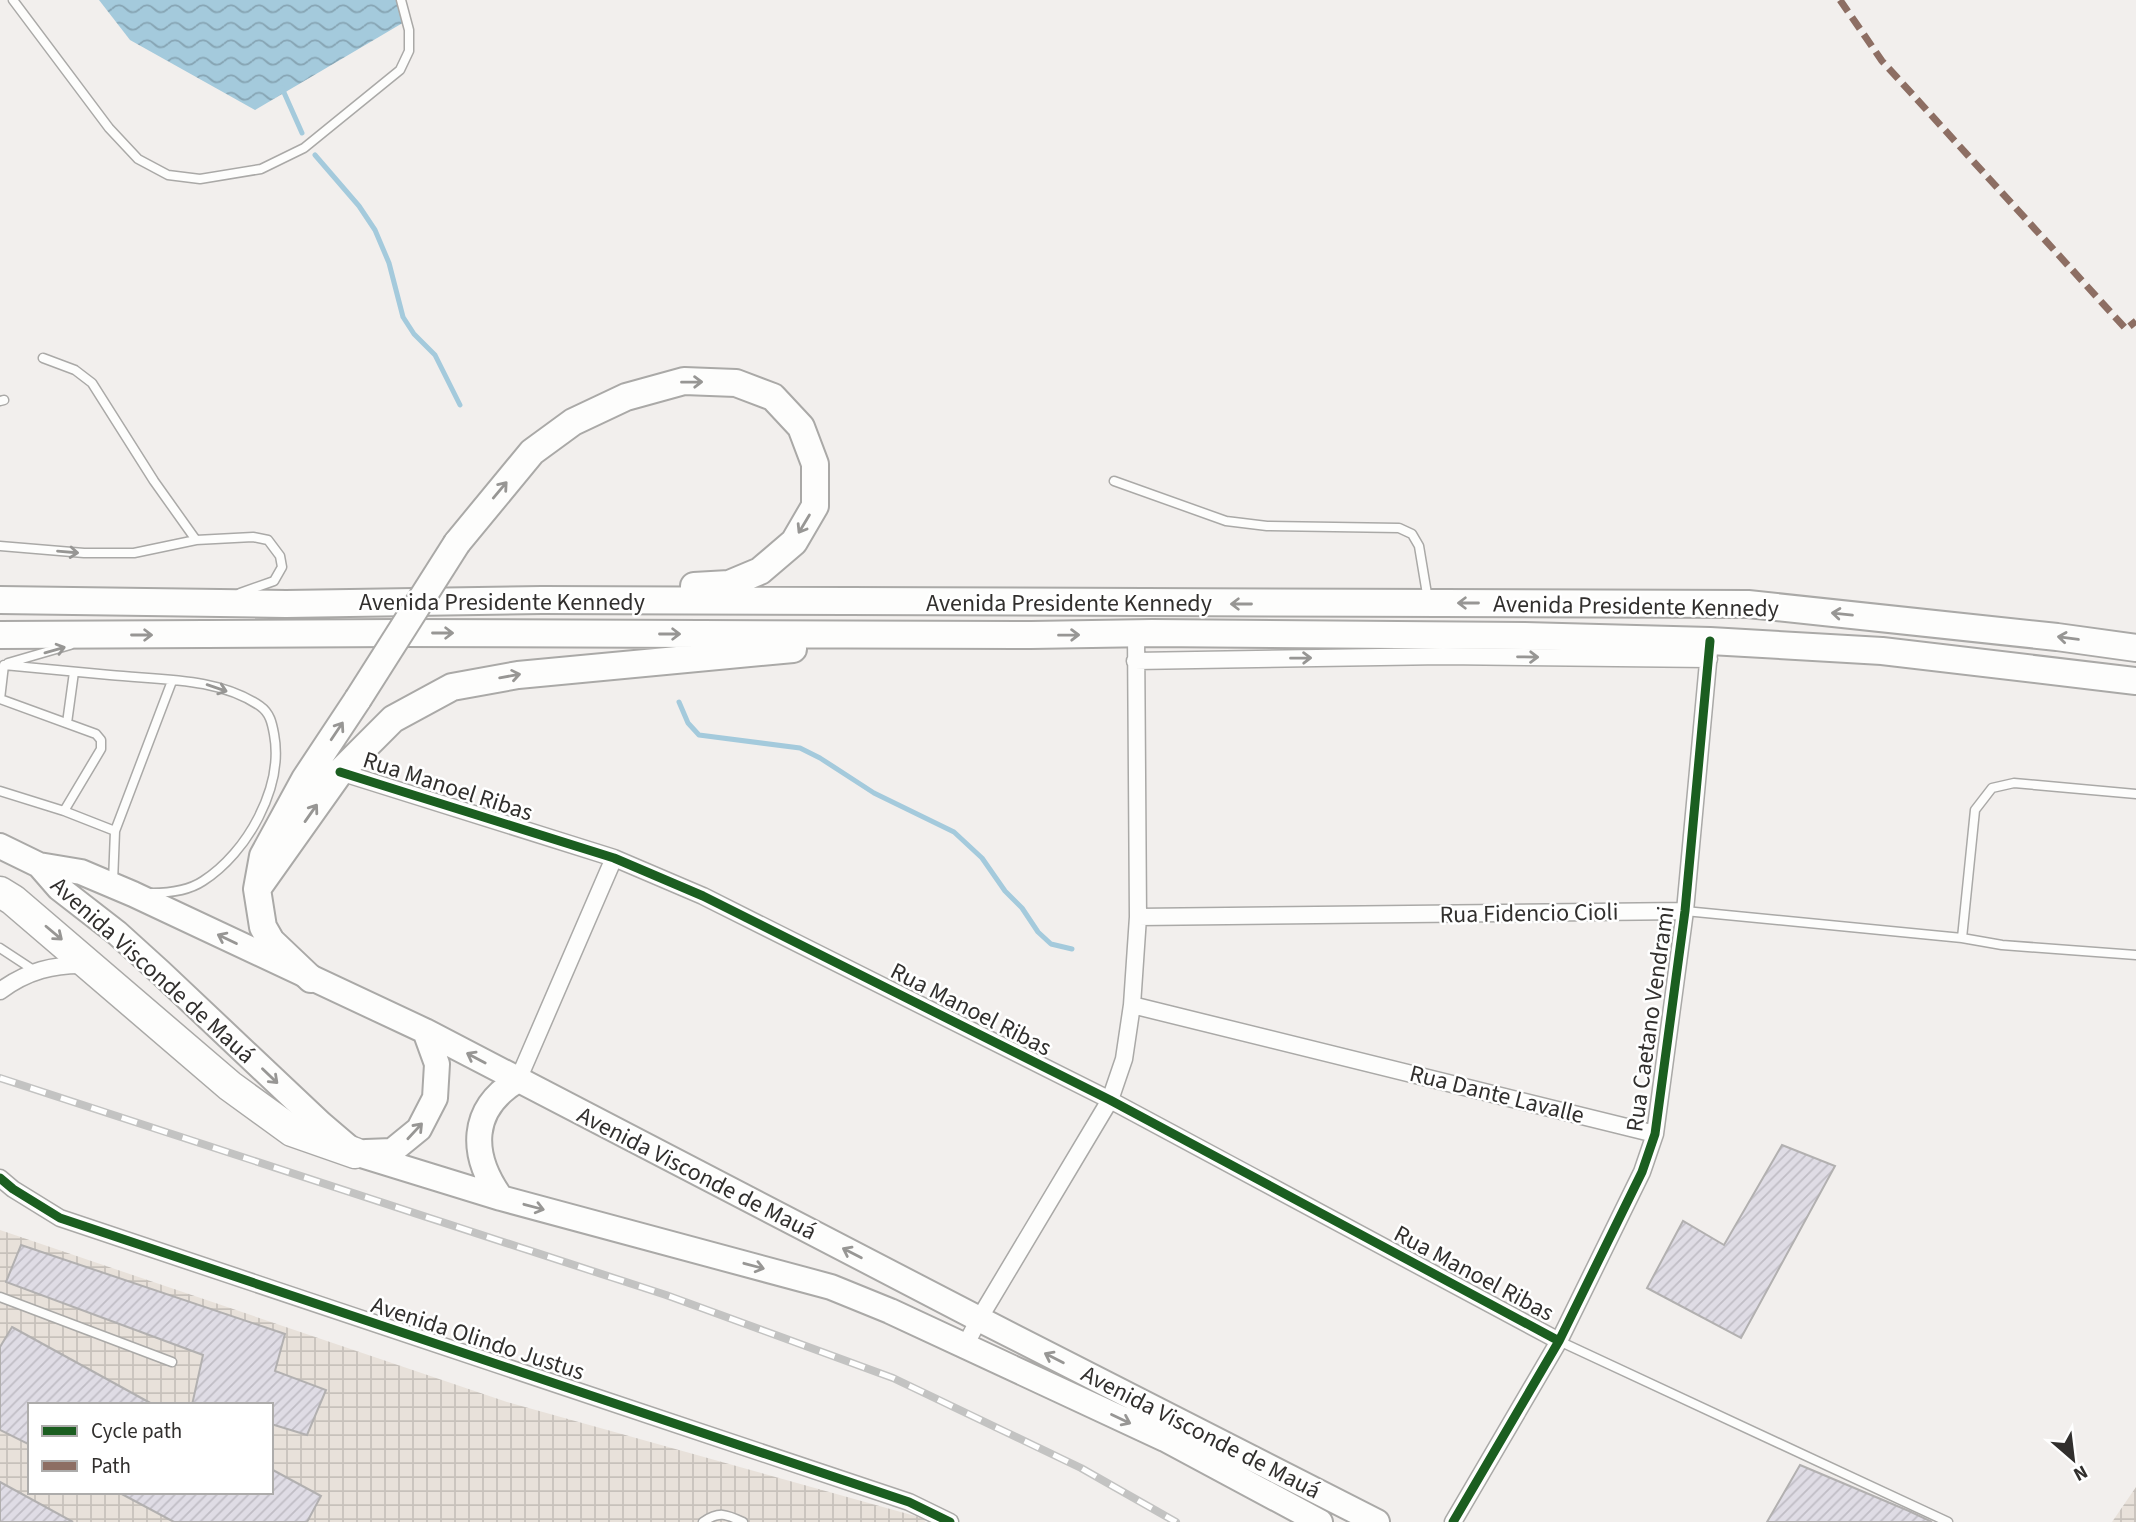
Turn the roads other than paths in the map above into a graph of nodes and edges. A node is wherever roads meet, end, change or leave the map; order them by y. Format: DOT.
graph roads {
  1 [pos="13,0"];
  2 [pos="401,0"];
  3 [pos="43,358"];
  4 [pos="1114,481"];
  5 [pos="196,540"];
  6 [pos="0,546"];
  7 [pos="0,600"];
  8 [pos="542,600"];
  9 [pos="218,601"];
  10 [pos="1428,603"];
  11 [pos="1136,633"];
  12 [pos="0,635"];
  13 [pos="106,635"];
  14 [pos="1031,635"];
  15 [pos="2136,648"];
  16 [pos="1709,650"];
  17 [pos="1135,661"];
  18 [pos="2,664"];
  19 [pos="74,672"];
  20 [pos="172,681"];
  21 [pos="2136,681"];
  22 [pos="66,723"];
  23 [pos="340,772"];
  24 [pos="0,792"];
  25 [pos="2136,794"];
  26 [pos="64,811"];
  27 [pos="115,831"];
  28 [pos="8,850"];
  29 [pos="614,858"];
  30 [pos="39,866"];
  31 [pos="257,889"];
  32 [pos="123,890"];
  33 [pos="0,891"];
  34 [pos="1685,911"];
  35 [pos="1138,917"];
  36 [pos="1962,938"];
  37 [pos="0,948"];
  38 [pos="2136,955"];
  39 [pos="92,965"];
  40 [pos="36,972"];
  41 [pos="311,979"];
  42 [pos="0,990"];
  43 [pos="1132,1005"];
  44 [pos="425,1031"];
  45 [pos="518,1080"];
  46 [pos="1110,1100"];
  47 [pos="1655,1134"];
  48 [pos="355,1153"];
  49 [pos="0,1178"];
  50 [pos="501,1198"];
  51 [pos="1,1298"];
  52 [pos="979,1319"];
  53 [pos="1559,1341"];
  54 [pos="965,1346"];
  55 [pos="172,1362"];
  56 [pos="703,1522"];
  57 [pos="743,1522"];
  58 [pos="950,1522"];
  59 [pos="1320,1522"];
  60 [pos="1377,1522"];
  61 [pos="1453,1522"];
  62 [pos="1948,1522"];
  1 -- 2 [label="lane"];
  3 -- 5 [label="lane"];
  4 -- 10 [label="lane"];
  6 -- 5 [label="lane, one-way"];
  5 -- 9 [label="lane"];
  7 -- 9 [label="highway, Avenida Presidente Kennedy"];
  8 -- 9 [label="highway, Avenida Presidente Kennedy"];
  10 -- 8 [label="highway, Avenida Presidente Kennedy, one-way"];
  31 -- 8 [label="highway, one-way, bridge"];
  15 -- 10 [label="highway, Avenida Presidente Kennedy, one-way"];
  14 -- 11 [label="highway, Avenida Presidente Kennedy, one-way"];
  11 -- 16 [label="highway, Avenida Presidente Kennedy"];
  11 -- 17 [label="street"];
  12 -- 13 [label="highway, Avenida Presidente Kennedy"];
  13 -- 14 [label="highway, Avenida Presidente Kennedy, one-way"];
  18 -- 13 [label="lane, one-way"];
  23 -- 14 [label="highway, one-way"];
  17 -- 16 [label="street, one-way"];
  16 -- 21 [label="highway, Avenida Presidente Kennedy"];
  16 -- 34 [label="street, Rua Caetano Vendrami"];
  17 -- 35 [label="street"];
  18 -- 19 [label="lane"];
  18 -- 22 [label="lane"];
  19 -- 20 [label="lane"];
  19 -- 22 [label="lane"];
  20 -- 27 [label="lane"];
  20 -- 32 [label="lane, one-way"];
  22 -- 26 [label="lane"];
  23 -- 29 [label="street, Rua Manoel Ribas"];
  31 -- 23 [label="highway, one-way"];
  24 -- 26 [label="lane"];
  25 -- 36 [label="lane"];
  26 -- 27 [label="lane"];
  27 -- 32 [label="lane"];
  28 -- 30 [label="main road"];
  29 -- 45 [label="street"];
  29 -- 46 [label="street, Rua Manoel Ribas"];
  30 -- 32 [label="main road, Avenida Visconde de Mauá"];
  30 -- 48 [label="main road, Avenida Visconde de Mauá, one-way"];
  31 -- 41 [label="highway"];
  41 -- 32 [label="main road, Avenida Visconde de Mauá, one-way"];
  33 -- 39 [label="highway, one-way"];
  34 -- 35 [label="street, Rua Fidencio Cioli"];
  34 -- 36 [label="lane, Rua Fidencio Cioli"];
  34 -- 47 [label="street, Rua Caetano Vendrami"];
  35 -- 43 [label="street"];
  36 -- 38 [label="lane, Rua Fidencio Cioli"];
  37 -- 40 [label="lane"];
  39 -- 40 [label="street"];
  39 -- 48 [label="highway"];
  40 -- 42 [label="street"];
  41 -- 44 [label="main road, Avenida Visconde de Mauá"];
  43 -- 46 [label="street"];
  43 -- 47 [label="street, Rua Dante Lavalle"];
  45 -- 44 [label="main road, Avenida Visconde de Mauá, one-way"];
  48 -- 44 [label="main road, one-way"];
  45 -- 50 [label="main road"];
  52 -- 45 [label="main road, Avenida Visconde de Mauá, one-way"];
  46 -- 52 [label="street"];
  46 -- 53 [label="street, Rua Manoel Ribas"];
  47 -- 53 [label="street, Rua Caetano Vendrami"];
  48 -- 50 [label="main road, Avenida Visconde de Mauá"];
  49 -- 58 [label="street, Avenida Olindo Justus"];
  50 -- 54 [label="main road, Avenida Visconde de Mauá, one-way"];
  51 -- 55 [label="lane"];
  52 -- 54 [label="street"];
  60 -- 52 [label="main road, Avenida Visconde de Mauá, one-way"];
  53 -- 61 [label="street, Rua Caetano Vendrami"];
  53 -- 62 [label="lane, Rua Manoel Ribas"];
  54 -- 59 [label="main road, Avenida Visconde de Mauá, one-way"];
  56 -- 57 [label="lane"];
}
